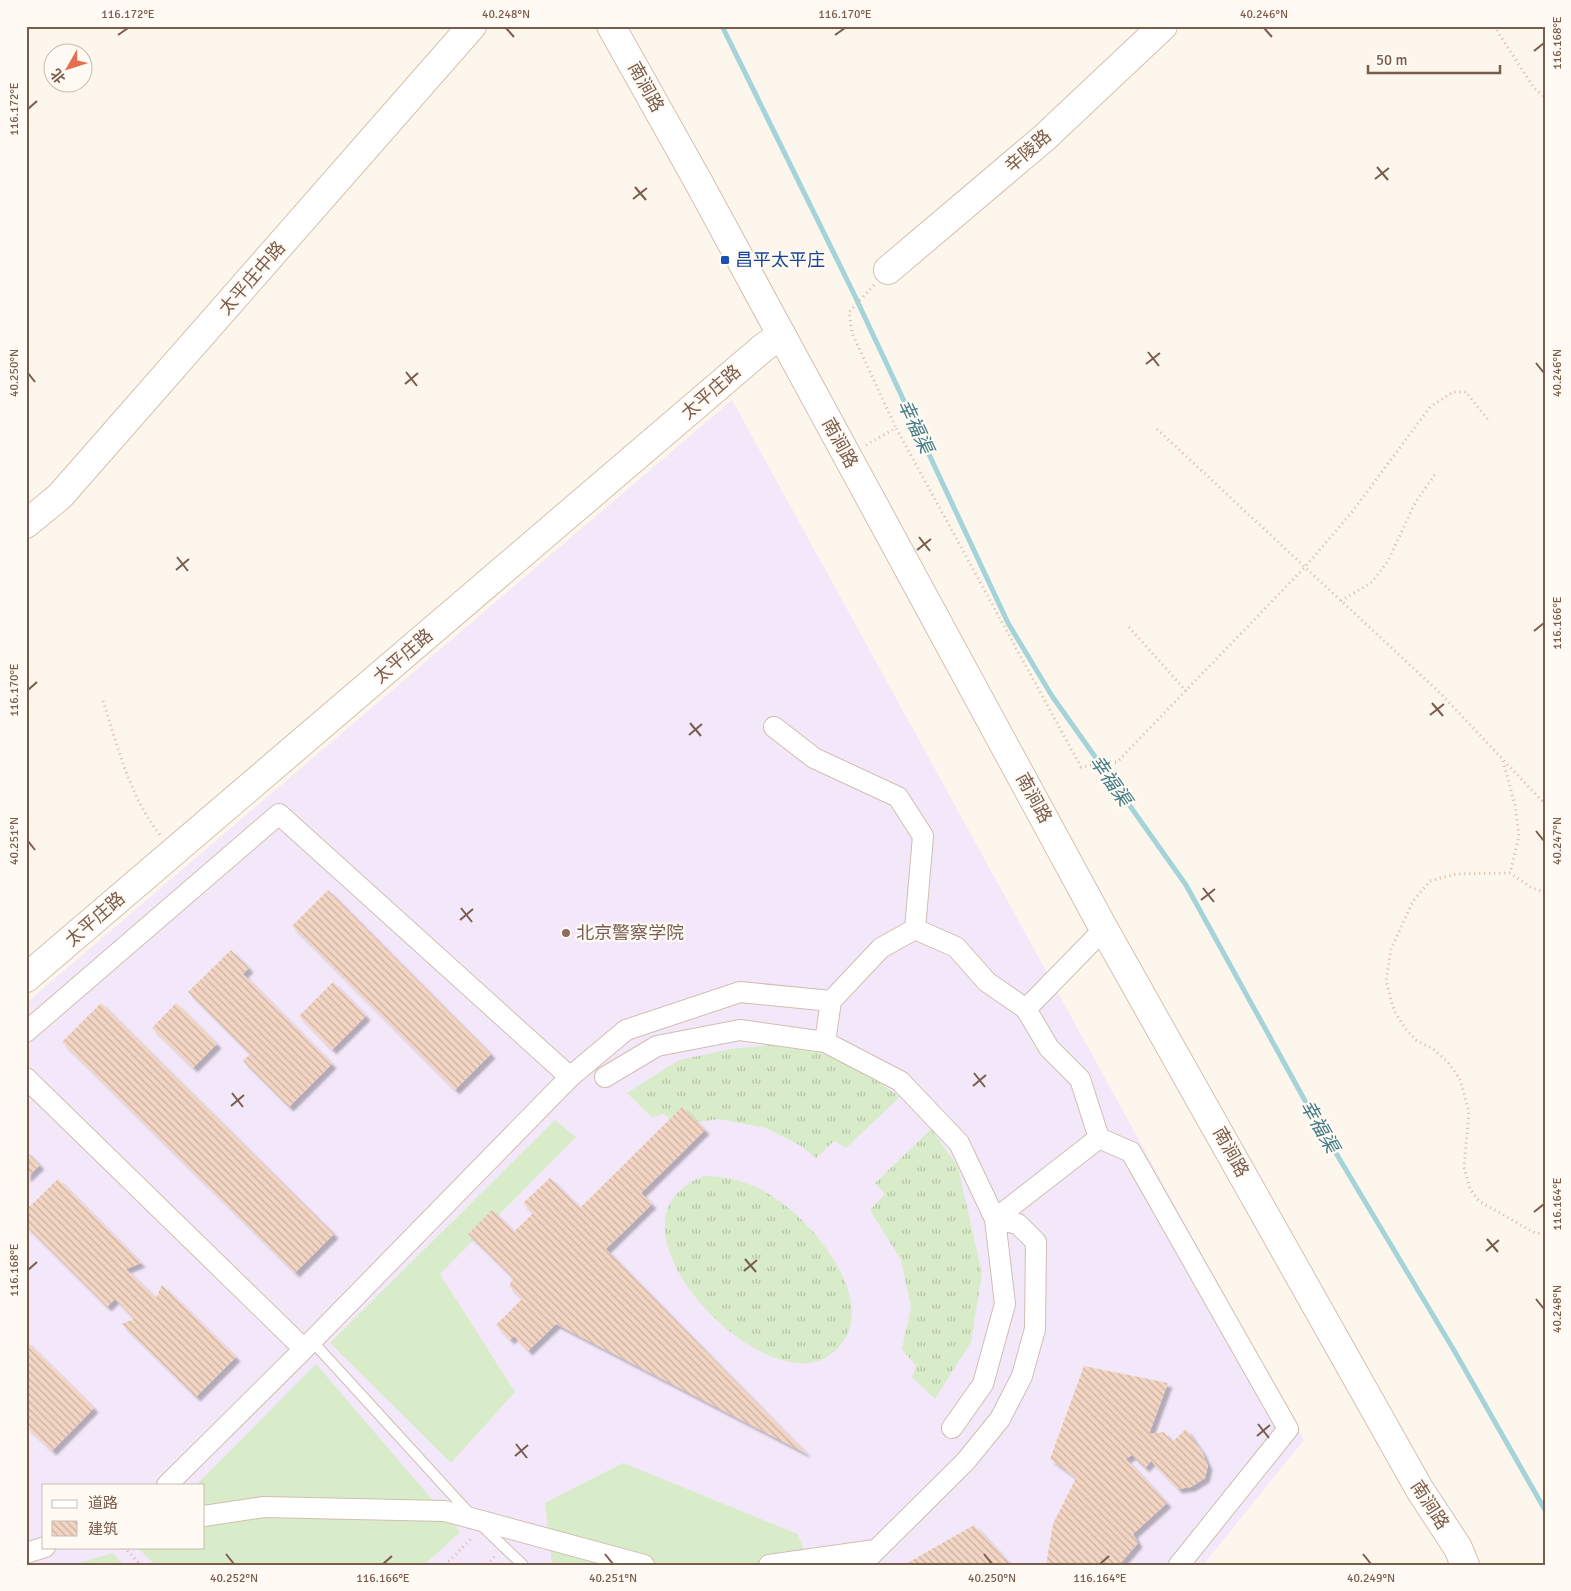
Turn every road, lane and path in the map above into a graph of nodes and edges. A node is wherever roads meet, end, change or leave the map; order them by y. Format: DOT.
graph roads {
  1 [pos="472,26"];
  2 [pos="611,26"];
  3 [pos="1163,26"];
  4 [pos="1494,26"];
  5 [pos="1545,97"];
  6 [pos="888,270"];
  7 [pos="866,294"];
  8 [pos="781,335"];
  9 [pos="1489,421"];
  10 [pos="896,428"];
  11 [pos="1157,429"];
  12 [pos="847,456"];
  13 [pos="1436,473"];
  14 [pos="26,524"];
  15 [pos="1305,567"];
  16 [pos="1341,601"];
  17 [pos="1129,627"];
  18 [pos="1186,691"];
  19 [pos="102,701"];
  20 [pos="774,727"];
  21 [pos="1503,760"];
  22 [pos="1545,804"];
  23 [pos="173,852"];
  24 [pos="1510,873"];
  25 [pos="1545,892"];
  26 [pos="915,928"];
  27 [pos="1104,929"];
  28 [pos="26,978"];
  29 [pos="831,1001"];
  30 [pos="1026,1009"];
  31 [pos="26,1032"];
  32 [pos="825,1042"];
  33 [pos="570,1077"];
  34 [pos="605,1077"];
  35 [pos="26,1078"];
  36 [pos="1099,1138"];
  37 [pos="995,1219"];
  38 [pos="1545,1234"];
  39 [pos="308,1345"];
  40 [pos="952,1428"];
  41 [pos="168,1484"];
  42 [pos="205,1516"];
  43 [pos="479,1523"];
  44 [pos="42,1548"];
  45 [pos="125,1548"];
  46 [pos="875,1550"];
  47 [pos="26,1553"];
  48 [pos="141,1565"];
  49 [pos="444,1565"];
  50 [pos="523,1565"];
  51 [pos="644,1565"];
  52 [pos="769,1565"];
  53 [pos="861,1565"];
  54 [pos="1179,1565"];
  55 [pos="1465,1565"];
  1 -- 14 [label="street, 太平庄中路"];
  2 -- 8 [label="street, 南涧路"];
  3 -- 6 [label="street, 辛陵路"];
  4 -- 5 [label="path"];
  7 -- 10 [label="path"];
  8 -- 12 [label="street, 南涧路"];
  8 -- 23 [label="street, 太平庄路"];
  9 -- 15 [label="path"];
  10 -- 12 [label="path"];
  10 -- 18 [label="path"];
  11 -- 15 [label="path"];
  12 -- 27 [label="street, 南涧路"];
  13 -- 16 [label="path"];
  15 -- 16 [label="path"];
  15 -- 18 [label="path"];
  16 -- 21 [label="path"];
  17 -- 18 [label="path"];
  19 -- 23 [label="path"];
  20 -- 26 [label="street"];
  21 -- 22 [label="path"];
  21 -- 24 [label="path"];
  23 -- 28 [label="street, 太平庄路"];
  24 -- 25 [label="path"];
  24 -- 38 [label="path"];
  26 -- 29 [label="street"];
  26 -- 30 [label="street"];
  27 -- 30 [label="street"];
  27 -- 55 [label="street, 南涧路"];
  29 -- 32 [label="street"];
  29 -- 33 [label="street"];
  30 -- 36 [label="street"];
  31 -- 33 [label="street"];
  32 -- 34 [label="street"];
  32 -- 37 [label="street"];
  33 -- 39 [label="street"];
  35 -- 39 [label="street"];
  36 -- 37 [label="street"];
  36 -- 54 [label="street"];
  37 -- 40 [label="street"];
  37 -- 46 [label="street"];
  39 -- 41 [label="street"];
  39 -- 43 [label="lane"];
  42 -- 43 [label="street"];
  43 -- 49 [label="path"];
  43 -- 50 [label="lane"];
  43 -- 51 [label="street"];
  44 -- 47 [label="street"];
  45 -- 48 [label="path"];
  46 -- 52 [label="street"];
  46 -- 53 [label="street"];
}
